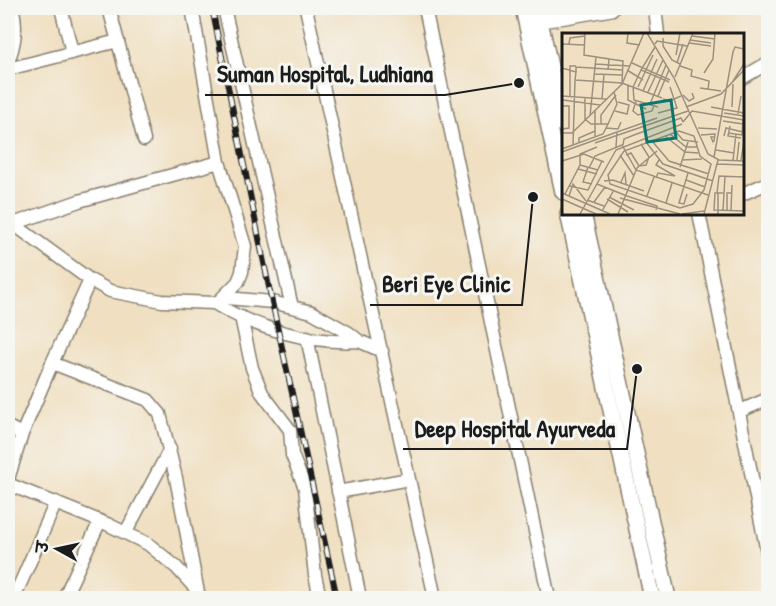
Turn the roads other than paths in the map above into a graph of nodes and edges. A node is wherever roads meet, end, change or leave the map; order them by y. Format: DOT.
graph roads {
  1 [pos="11,8"];
  2 [pos="61,8"];
  3 [pos="109,8"];
  4 [pos="192,8"];
  5 [pos="224,8"];
  6 [pos="306,8"];
  7 [pos="425,8"];
  8 [pos="523,8"];
  9 [pos="611,8"];
  10 [pos="655,8"];
  11 [pos="535,17"];
  12 [pos="658,33"];
  13 [pos="118,41"];
  14 [pos="72,52"];
  15 [pos="8,57"];
  16 [pos="768,63"];
  17 [pos="8,69"];
  18 [pos="743,77"];
  19 [pos="562,120"];
  20 [pos="144,140"];
  21 [pos="219,162"];
  22 [pos="768,183"];
  23 [pos="562,186"];
  24 [pos="743,193"];
  25 [pos="568,214"];
  26 [pos="583,214"];
  27 [pos="699,214"];
  28 [pos="10,222"];
  29 [pos="90,280"];
  30 [pos="217,301"];
  31 [pos="292,307"];
  32 [pos="241,317"];
  33 [pos="307,337"];
  34 [pos="359,341"];
  35 [pos="382,351"];
  36 [pos="52,363"];
  37 [pos="768,399"];
  38 [pos="740,411"];
  39 [pos="8,428"];
  40 [pos="22,434"];
  41 [pos="170,449"];
  42 [pos="8,479"];
  43 [pos="409,479"];
  44 [pos="8,484"];
  45 [pos="338,492"];
  46 [pos="763,500"];
  47 [pos="56,502"];
  48 [pos="100,521"];
  49 [pos="126,532"];
  50 [pos="768,558"];
  51 [pos="198,595"];
  52 [pos="14,598"];
  53 [pos="64,598"];
  54 [pos="320,598"];
  55 [pos="360,598"];
  56 [pos="435,598"];
  57 [pos="549,598"];
  58 [pos="652,598"];
  59 [pos="668,598"];
  1 -- 15 [label="street"];
  2 -- 14 [label="street"];
  3 -- 13 [label="street"];
  4 -- 21 [label="street"];
  5 -- 31 [label="street"];
  6 -- 35 [label="street"];
  7 -- 57 [label="street"];
  8 -- 11 [label="street"];
  9 -- 11 [label="street"];
  10 -- 12 [label="street"];
  11 -- 19 [label="street"];
  11 -- 23 [label="street"];
  13 -- 14 [label="street"];
  13 -- 20 [label="street"];
  14 -- 17 [label="street"];
  16 -- 18 [label="street"];
  21 -- 28 [label="street"];
  21 -- 30 [label="street"];
  22 -- 24 [label="street"];
  25 -- 58 [label="street"];
  26 -- 59 [label="street"];
  27 -- 38 [label="street"];
  28 -- 29 [label="street"];
  29 -- 30 [label="street"];
  29 -- 36 [label="street"];
  30 -- 31 [label="street"];
  30 -- 32 [label="street"];
  31 -- 34 [label="street"];
  32 -- 33 [label="street"];
  32 -- 54 [label="street"];
  33 -- 34 [label="street"];
  33 -- 45 [label="street"];
  34 -- 35 [label="street"];
  35 -- 43 [label="street"];
  36 -- 40 [label="street"];
  36 -- 41 [label="street"];
  37 -- 38 [label="street"];
  38 -- 46 [label="street"];
  39 -- 40 [label="street"];
  40 -- 42 [label="street"];
  41 -- 49 [label="street"];
  41 -- 51 [label="street"];
  43 -- 45 [label="street"];
  43 -- 56 [label="street"];
  44 -- 47 [label="street"];
  45 -- 55 [label="street"];
  46 -- 50 [label="street"];
  47 -- 48 [label="street"];
  47 -- 52 [label="street"];
  48 -- 49 [label="street"];
  48 -- 53 [label="street"];
  49 -- 51 [label="street"];
}
